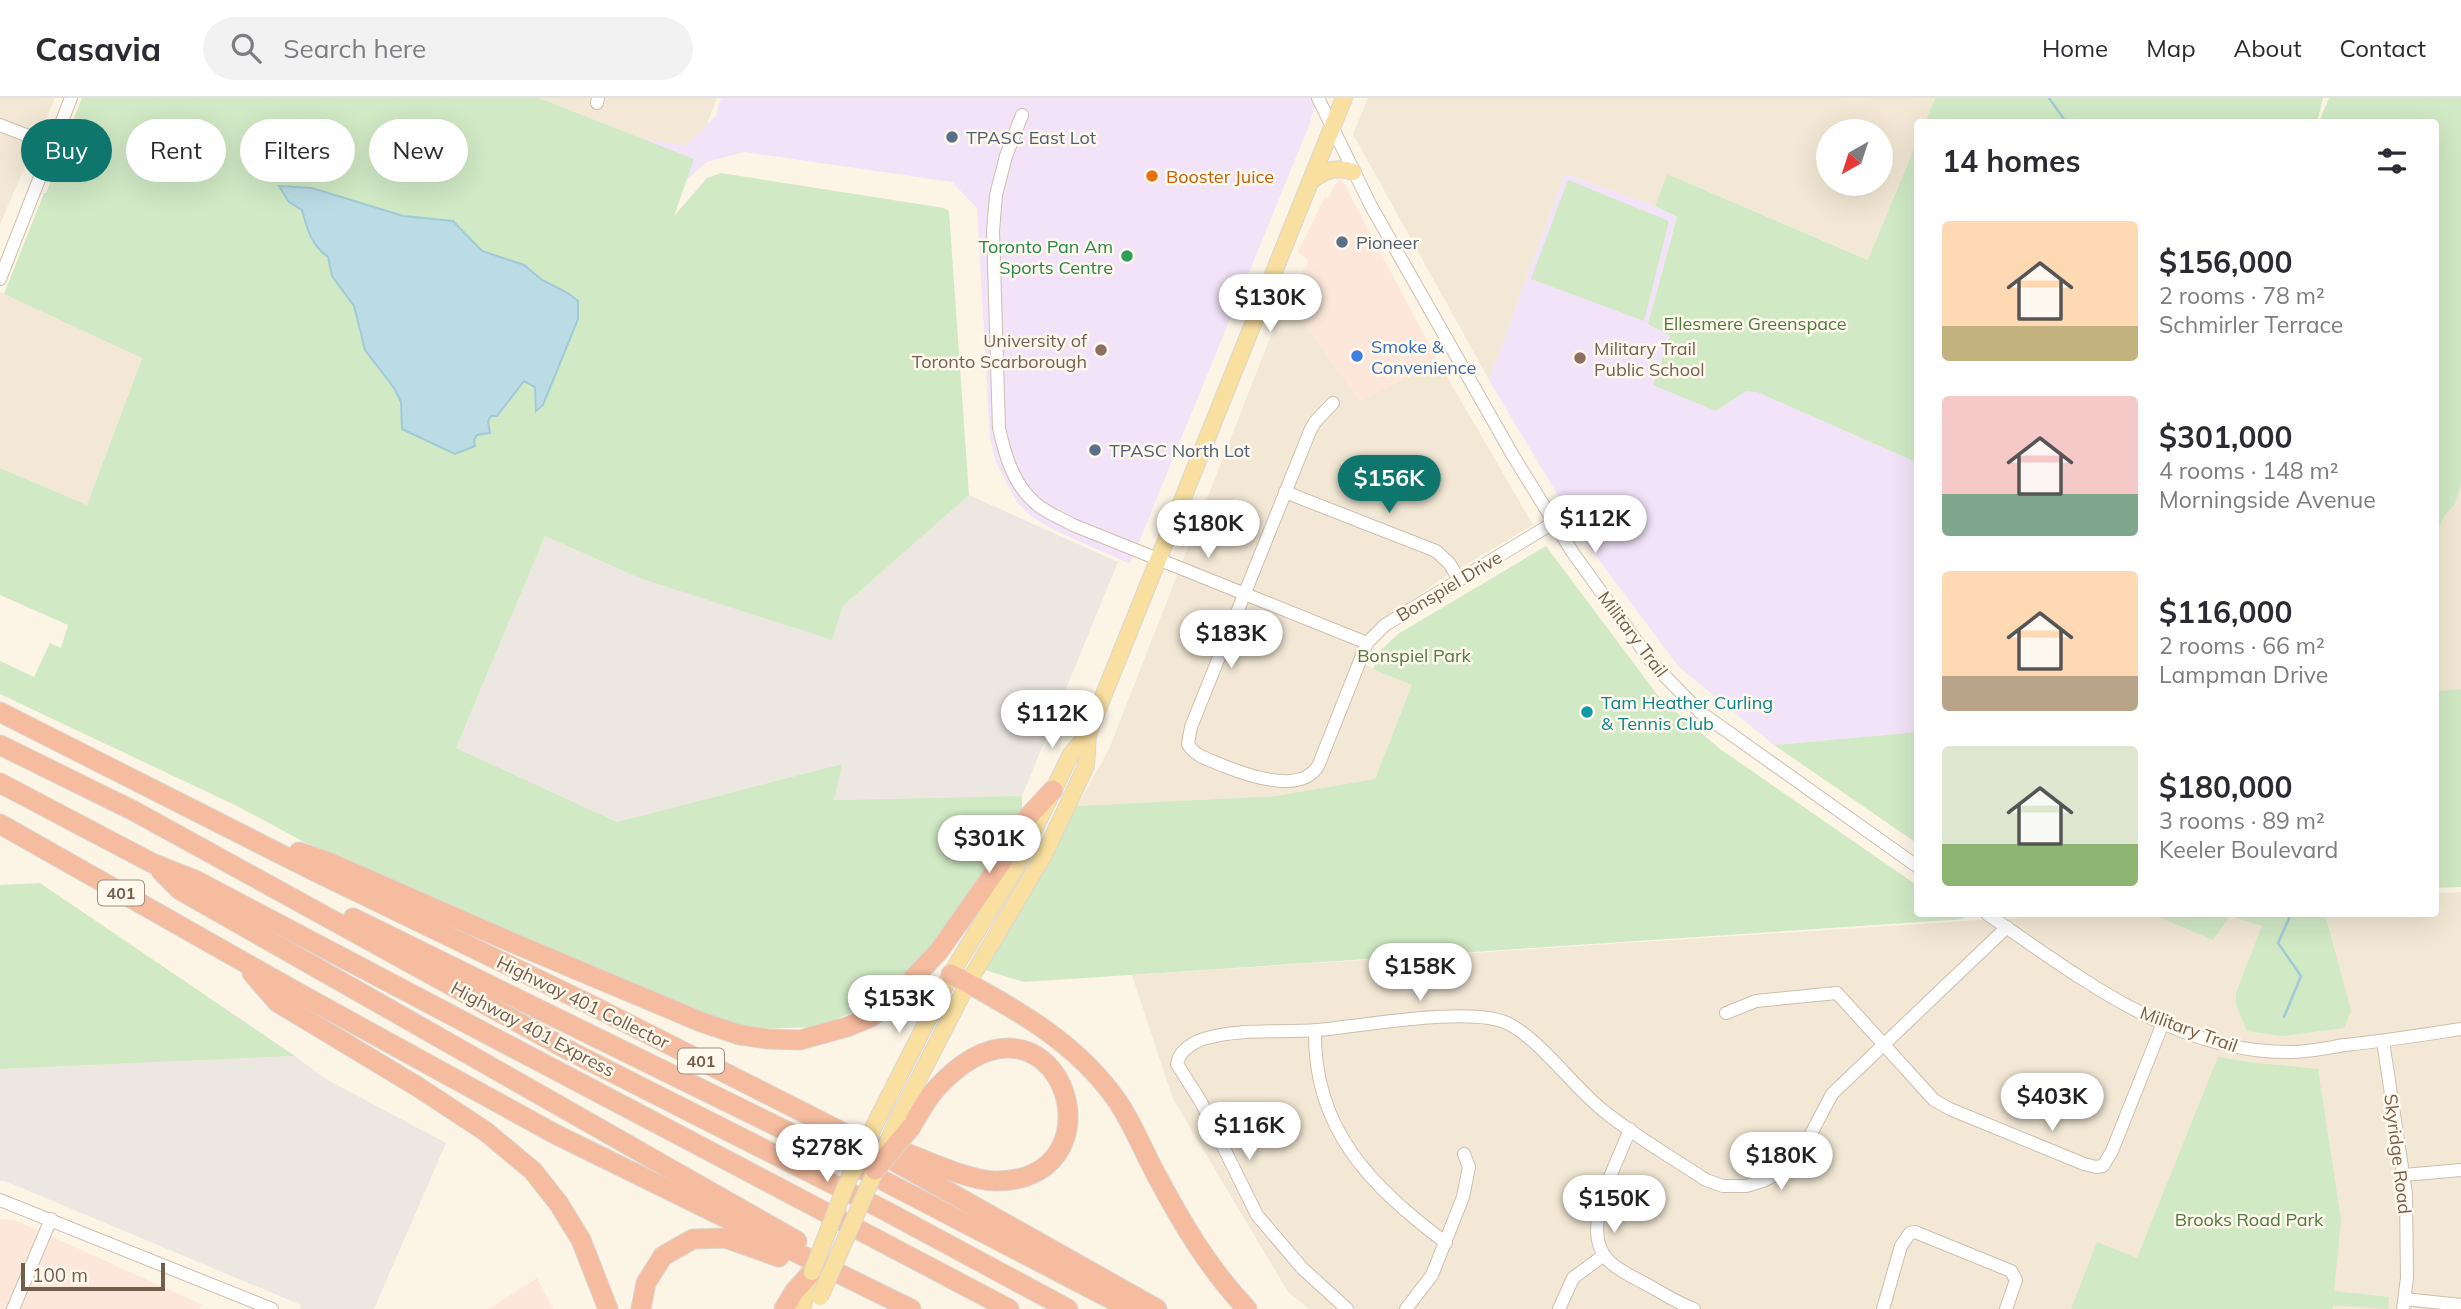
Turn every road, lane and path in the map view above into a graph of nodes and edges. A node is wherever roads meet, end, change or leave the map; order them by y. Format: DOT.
graph roads {
  1 [pos="71,98"];
  2 [pos="1318,98"];
  3 [pos="1343,98"];
  4 [pos="1022,116"];
  5 [pos="63,119"];
  6 [pos="0,125"];
  7 [pos="1332,125"];
  8 [pos="21,133"];
  9 [pos="1353,172"];
  10 [pos="1312,180"];
  11 [pos="38,182"];
  12 [pos="0,279"];
  13 [pos="1334,403"];
  14 [pos="1285,492"];
  15 [pos="1553,523"];
  16 [pos="1159,559"];
  17 [pos="1459,579"];
  18 [pos="1245,593"];
  19 [pos="1367,643"];
  20 [pos="0,712"];
  21 [pos="1088,734"];
  22 [pos="0,745"];
  23 [pos="0,783"];
  24 [pos="1053,790"];
  25 [pos="134,811"];
  26 [pos="0,824"];
  27 [pos="236,830"];
  28 [pos="152,863"];
  29 [pos="1914,864"];
  30 [pos="1992,917"];
  31 [pos="2007,927"];
  32 [pos="243,962"];
  33 [pos="960,979"];
  34 [pos="1726,1013"];
  35 [pos="2163,1023"];
  36 [pos="2461,1029"];
  37 [pos="1314,1030"];
  38 [pos="2383,1041"];
  39 [pos="1884,1045"];
  40 [pos="904,1123"];
  41 [pos="1630,1129"];
  42 [pos="846,1134"];
  43 [pos="1464,1154"];
  44 [pos="875,1170"];
  45 [pos="2461,1170"];
  46 [pos="2404,1175"];
  47 [pos="0,1200"];
  48 [pos="51,1219"];
  49 [pos="1446,1243"];
  50 [pos="1604,1255"];
  51 [pos="808,1293"];
  52 [pos="2404,1304"];
  53 [pos="2461,1305"];
  54 [pos="13,1309"];
  55 [pos="272,1309"];
  56 [pos="608,1309"];
  57 [pos="641,1309"];
  58 [pos="911,1309"];
  59 [pos="1009,1309"];
  60 [pos="1068,1309"];
  61 [pos="1130,1309"];
  62 [pos="1157,1309"];
  63 [pos="1247,1309"];
  64 [pos="1347,1309"];
  65 [pos="1406,1309"];
  66 [pos="1559,1309"];
  67 [pos="1694,1309"];
  68 [pos="1883,1309"];
  69 [pos="2006,1309"];
  1 -- 5 [label="street"];
  2 -- 7 [label="street, Military Trail"];
  3 -- 7 [label="main road"];
  4 -- 16 [label="street"];
  6 -- 8 [label="street"];
  7 -- 9 [label="street, Military Trail"];
  7 -- 10 [label="main road"];
  9 -- 10 [label="main road"];
  9 -- 15 [label="street, Military Trail"];
  10 -- 16 [label="main road"];
  11 -- 12 [label="street"];
  13 -- 14 [label="street, Bonspiel Drive"];
  14 -- 17 [label="street"];
  14 -- 18 [label="street, Bonspiel Drive"];
  15 -- 17 [label="street, Bonspiel Drive"];
  15 -- 29 [label="street, Military Trail"];
  16 -- 18 [label="street"];
  16 -- 21 [label="main road"];
  17 -- 19 [label="street, Bonspiel Drive"];
  18 -- 19 [label="street"];
  18 -- 19 [label="street, Bonspiel Drive"];
  20 -- 27 [label="highway, Highway 401 Collector / 401"];
  21 -- 24 [label="main road"];
  21 -- 33 [label="main road"];
  22 -- 25 [label="highway, Highway 401 Express"];
  23 -- 28 [label="highway, Highway 401 Express / 401"];
  24 -- 27 [label="highway"];
  24 -- 33 [label="main road"];
  25 -- 60 [label="highway, Highway 401 Express"];
  25 -- 61 [label="highway"];
  26 -- 32 [label="highway, 401"];
  27 -- 42 [label="highway, Highway 401 Collector / 401"];
  28 -- 51 [label="highway"];
  28 -- 59 [label="highway, Highway 401 Express / 401"];
  30 -- 31 [label="street, Military Trail"];
  31 -- 35 [label="street, Military Trail"];
  31 -- 39 [label="street"];
  32 -- 51 [label="highway, 401"];
  32 -- 56 [label="highway"];
  33 -- 40 [label="main road"];
  33 -- 51 [label="main road, bridge"];
  33 -- 63 [label="highway"];
  34 -- 39 [label="street"];
  35 -- 38 [label="street, Military Trail"];
  35 -- 39 [label="street"];
  36 -- 38 [label="street, Military Trail"];
  37 -- 41 [label="street"];
  37 -- 49 [label="street"];
  37 -- 64 [label="street"];
  38 -- 46 [label="street, Skyridge Road"];
  39 -- 41 [label="street"];
  40 -- 42 [label="highway"];
  40 -- 44 [label="highway, bridge"];
  41 -- 50 [label="street"];
  42 -- 62 [label="highway, Highway 401 Collector / 401"];
  43 -- 49 [label="street"];
  44 -- 51 [label="main road, bridge"];
  45 -- 46 [label="street"];
  46 -- 52 [label="street, Skyridge Road"];
  47 -- 48 [label="street"];
  48 -- 54 [label="street"];
  48 -- 55 [label="street"];
  49 -- 65 [label="street"];
  50 -- 66 [label="street"];
  50 -- 67 [label="street"];
  51 -- 57 [label="highway"];
  51 -- 58 [label="highway, 401"];
  52 -- 53 [label="street"];
  68 -- 69 [label="street"];
}
